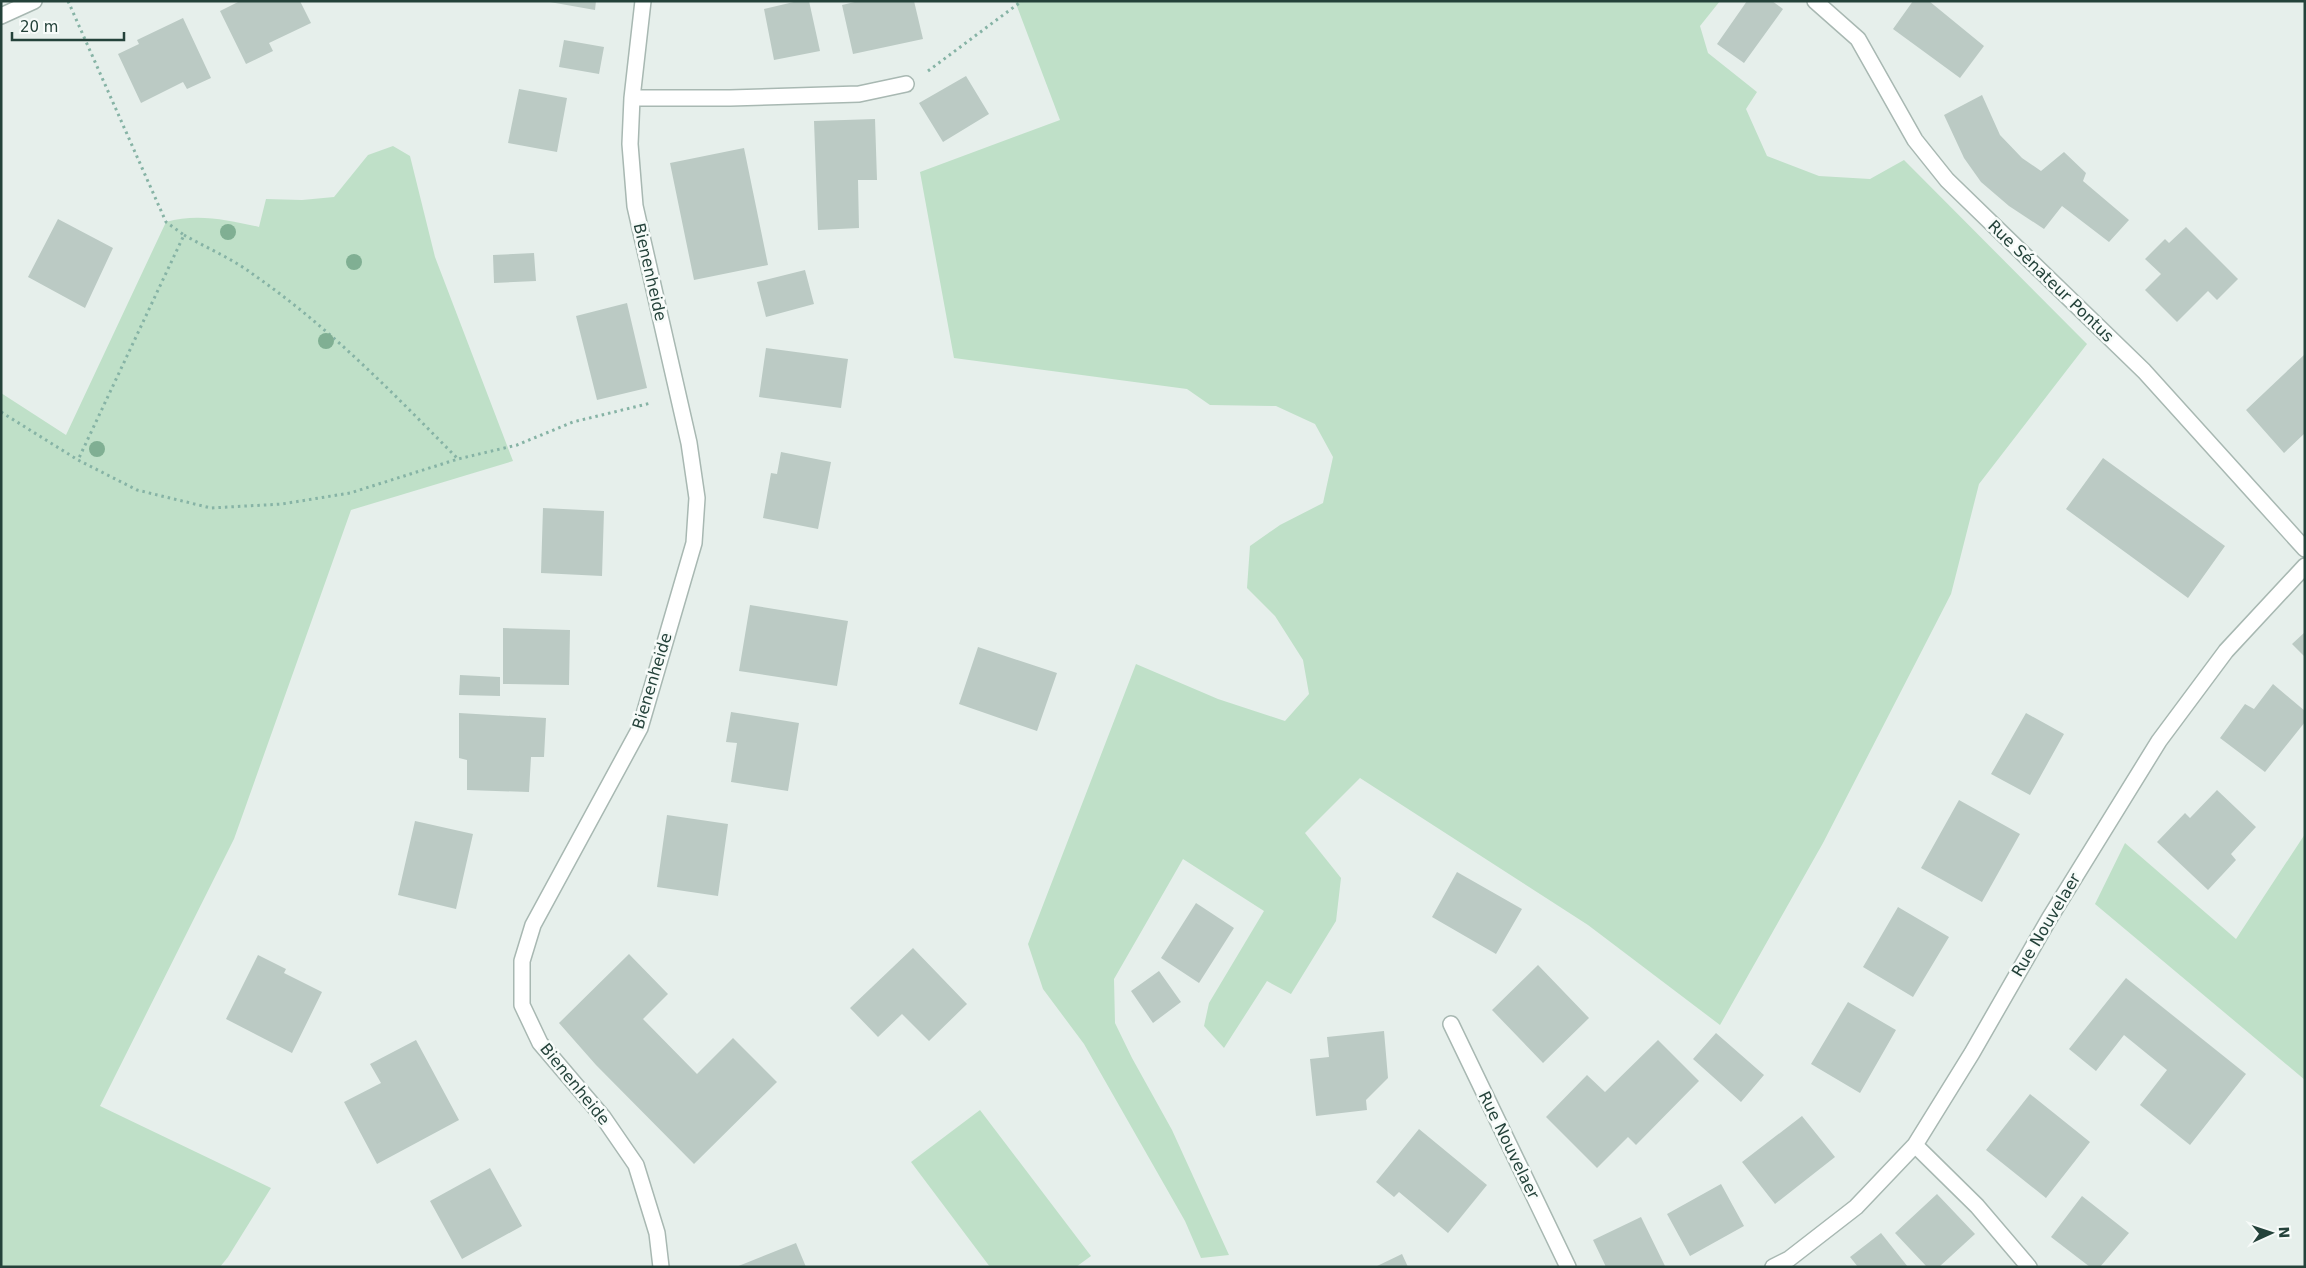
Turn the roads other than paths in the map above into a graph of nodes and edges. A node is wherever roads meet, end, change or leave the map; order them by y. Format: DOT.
graph roads {
  1 [pos="34,1"];
  2 [pos="643,1"];
  3 [pos="1815,1"];
  4 [pos="1,16"];
  5 [pos="906,84"];
  6 [pos="632,98"];
  7 [pos="2305,549"];
  8 [pos="2305,566"];
  9 [pos="1451,1024"];
  10 [pos="1915,1145"];
  11 [pos="661,1267"];
  12 [pos="1568,1267"];
  13 [pos="1773,1267"];
  14 [pos="2029,1267"];
  1 -- 4 [label="street"];
  2 -- 6 [label="street, Bienenheide"];
  3 -- 7 [label="street, Rue Sénateur Pontus"];
  5 -- 6 [label="street"];
  6 -- 11 [label="street, Bienenheide"];
  8 -- 10 [label="street, Rue Nouvelaer"];
  9 -- 12 [label="street, Rue Nouvelaer"];
  10 -- 13 [label="street, Rue Nouvelaer"];
  10 -- 14 [label="street"];
}
